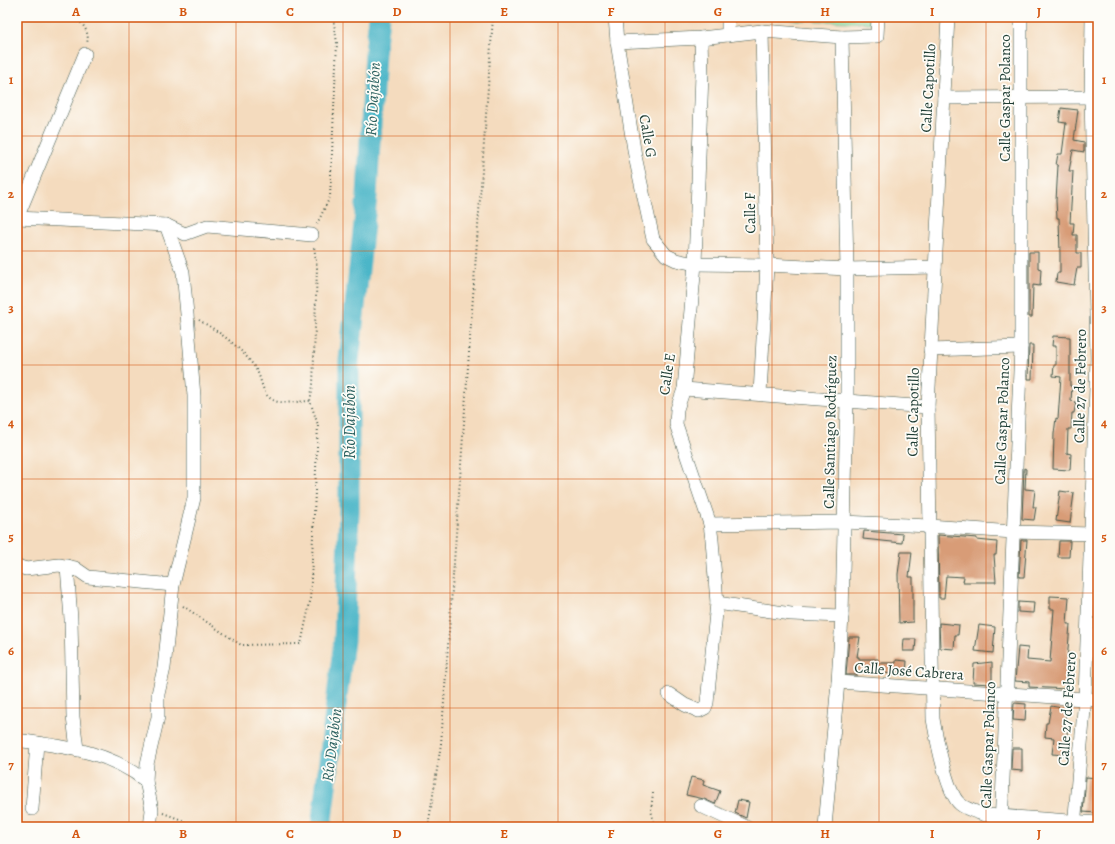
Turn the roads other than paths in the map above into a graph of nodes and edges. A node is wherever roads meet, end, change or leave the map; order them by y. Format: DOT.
graph roads {
  1 [pos="615,17"];
  2 [pos="728,17"];
  3 [pos="878,17"];
  4 [pos="948,17"];
  5 [pos="1021,17"];
  6 [pos="1092,17"];
  7 [pos="762,31"];
  8 [pos="728,35"];
  9 [pos="842,37"];
  10 [pos="701,38"];
  11 [pos="617,42"];
  12 [pos="85,54"];
  13 [pos="1094,97"];
  14 [pos="944,98"];
  15 [pos="1021,98"];
  16 [pos="17,218"];
  17 [pos="166,225"];
  18 [pos="312,235"];
  19 [pos="695,264"];
  20 [pos="767,265"];
  21 [pos="935,267"];
  22 [pos="847,269"];
  23 [pos="1021,347"];
  24 [pos="930,350"];
  25 [pos="1098,358"];
  26 [pos="684,389"];
  27 [pos="760,394"];
  28 [pos="847,401"];
  29 [pos="928,407"];
  30 [pos="844,522"];
  31 [pos="710,524"];
  32 [pos="929,526"];
  33 [pos="1094,529"];
  34 [pos="1013,532"];
  35 [pos="17,566"];
  36 [pos="68,566"];
  37 [pos="172,592"];
  38 [pos="717,603"];
  39 [pos="842,616"];
  40 [pos="838,682"];
  41 [pos="932,687"];
  42 [pos="669,694"];
  43 [pos="1006,694"];
  44 [pos="1092,699"];
  45 [pos="17,740"];
  46 [pos="37,743"];
  47 [pos="77,749"];
  48 [pos="146,781"];
  49 [pos="700,806"];
  50 [pos="32,809"];
  51 [pos="1001,822"];
  52 [pos="1098,823"];
  53 [pos="1074,824"];
  54 [pos="150,827"];
  55 [pos="746,827"];
  56 [pos="825,827"];
  1 -- 11 [label="street, Calle G"];
  2 -- 8 [label="street"];
  3 -- 9 [label="street"];
  4 -- 14 [label="street, Calle Capotillo"];
  5 -- 15 [label="street, Calle Gaspar Polanco"];
  6 -- 13 [label="street, Calle 27 de Febrero"];
  7 -- 8 [label="street"];
  7 -- 9 [label="street"];
  7 -- 20 [label="street, Calle F"];
  8 -- 10 [label="street"];
  9 -- 22 [label="street, Calle Santiago Rodríguez"];
  10 -- 11 [label="street"];
  10 -- 19 [label="street, Calle E"];
  11 -- 19 [label="street, Calle G"];
  12 -- 16 [label="street"];
  13 -- 15 [label="street"];
  13 -- 25 [label="street, Calle 27 de Febrero"];
  14 -- 15 [label="street"];
  14 -- 21 [label="street, Calle Capotillo"];
  15 -- 23 [label="street, Calle Gaspar Polanco"];
  16 -- 17 [label="street"];
  17 -- 18 [label="street"];
  17 -- 37 [label="street"];
  19 -- 20 [label="street"];
  19 -- 26 [label="street, Calle E"];
  20 -- 22 [label="street"];
  20 -- 27 [label="street, Calle F"];
  21 -- 22 [label="street"];
  21 -- 24 [label="street, Calle Capotillo"];
  22 -- 28 [label="street, Calle Santiago Rodríguez"];
  23 -- 24 [label="street"];
  23 -- 34 [label="street, Calle Gaspar Polanco"];
  24 -- 29 [label="street, Calle Capotillo"];
  25 -- 33 [label="street, Calle 27 de Febrero"];
  26 -- 27 [label="street"];
  26 -- 31 [label="street, Calle E"];
  27 -- 28 [label="street"];
  28 -- 29 [label="street"];
  28 -- 30 [label="street, Calle Santiago Rodríguez"];
  29 -- 32 [label="street, Calle Capotillo"];
  30 -- 31 [label="street"];
  30 -- 32 [label="street"];
  30 -- 39 [label="street, Calle Santiago Rodríguez"];
  31 -- 38 [label="street, Calle E"];
  32 -- 34 [label="street"];
  32 -- 41 [label="street, Calle Capotillo"];
  33 -- 34 [label="street"];
  33 -- 44 [label="street, Calle 27 de Febrero"];
  34 -- 43 [label="street, Calle Gaspar Polanco"];
  35 -- 36 [label="street"];
  36 -- 37 [label="street"];
  36 -- 47 [label="street"];
  37 -- 48 [label="street"];
  38 -- 39 [label="street"];
  38 -- 42 [label="street, Calle E"];
  39 -- 40 [label="street, Calle Santiago Rodríguez"];
  40 -- 41 [label="street, Calle José Cabrera"];
  40 -- 56 [label="street, Calle Santiago Rodríguez"];
  41 -- 43 [label="street, Calle José Cabrera"];
  41 -- 51 [label="street, Calle Capotillo"];
  43 -- 44 [label="street, Calle José Cabrera"];
  43 -- 51 [label="street, Calle Gaspar Polanco"];
  44 -- 53 [label="street, Calle 27 de Febrero"];
  45 -- 46 [label="street"];
  46 -- 47 [label="street"];
  46 -- 50 [label="street"];
  47 -- 48 [label="street"];
  48 -- 54 [label="street"];
  49 -- 55 [label="street"];
  51 -- 53 [label="street"];
  52 -- 53 [label="street"];
}
